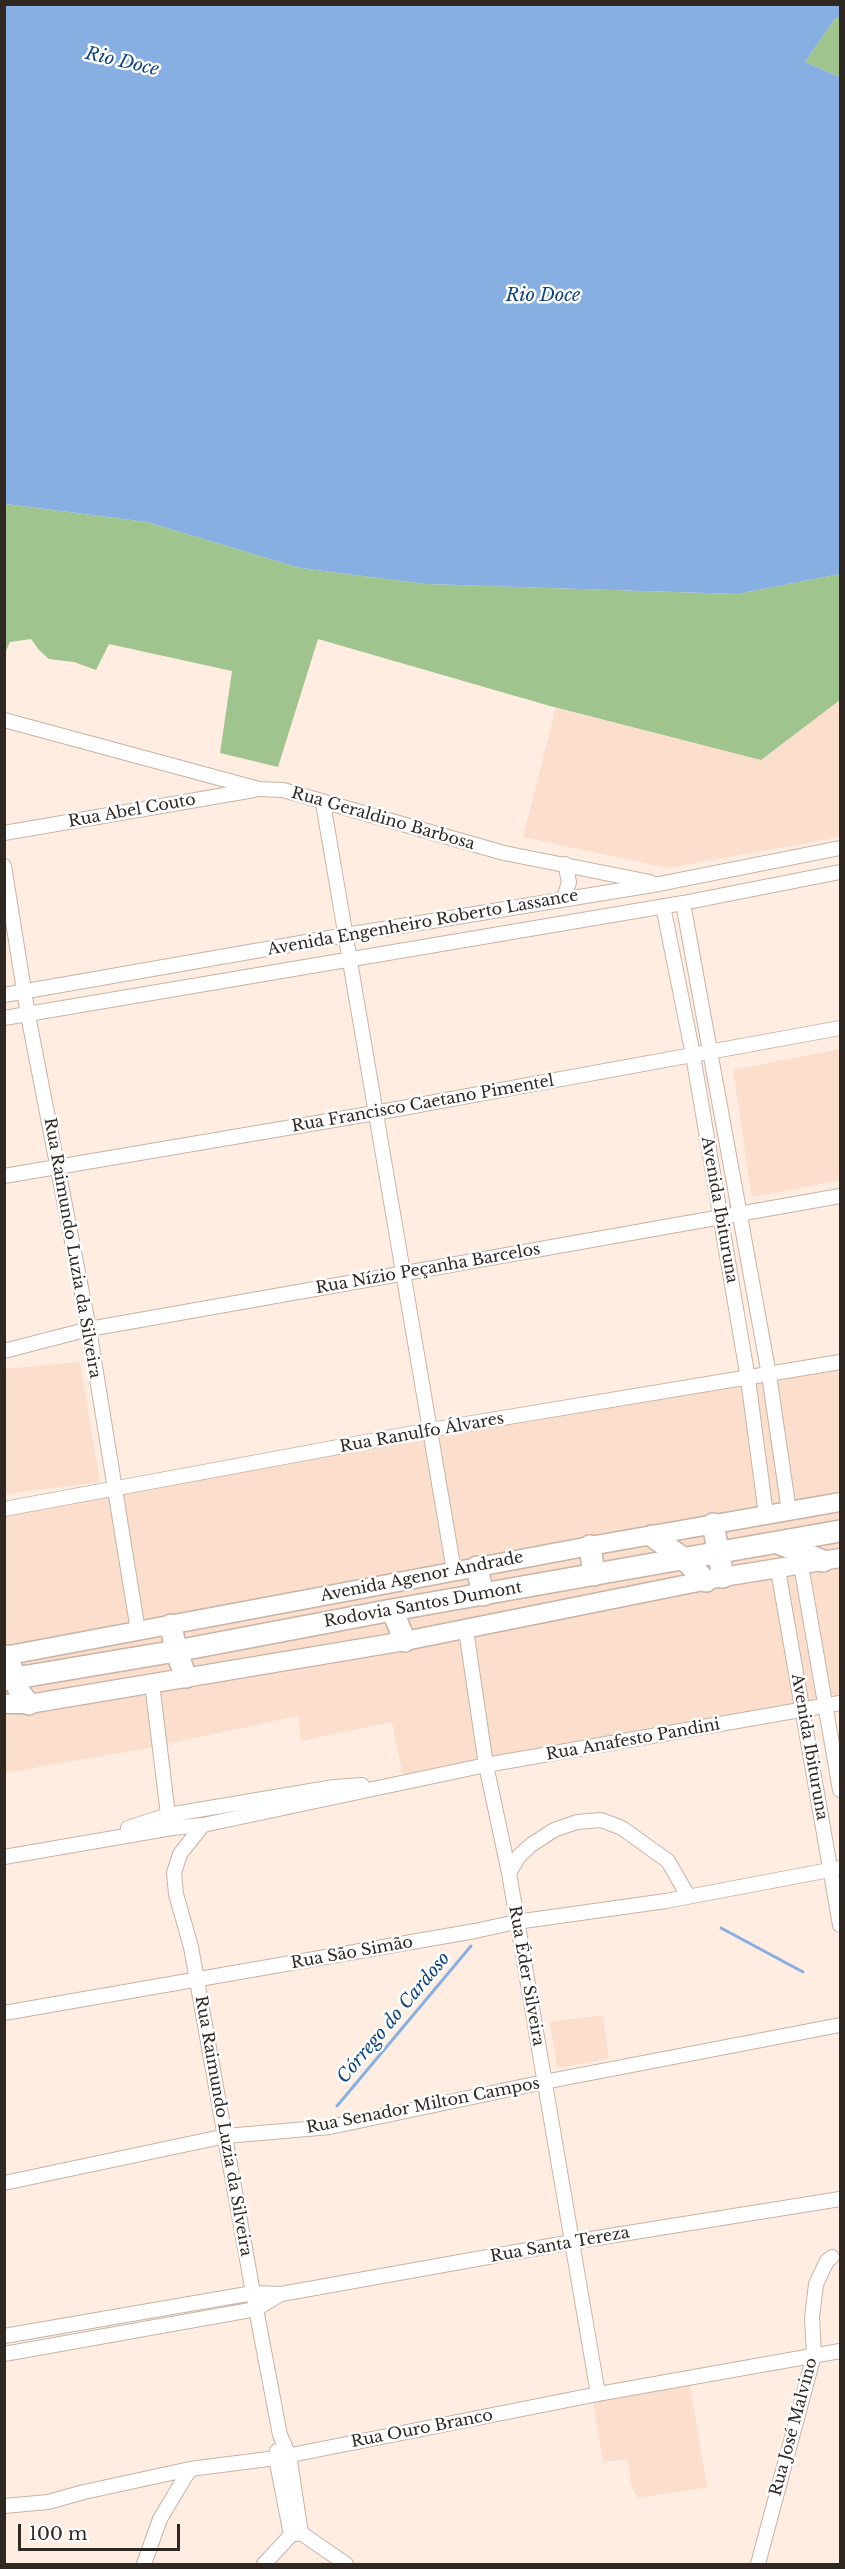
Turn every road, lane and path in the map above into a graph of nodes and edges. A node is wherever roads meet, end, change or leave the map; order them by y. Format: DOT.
graph roads {
  1 [pos="4,720"];
  2 [pos="259,789"];
  3 [pos="323,803"];
  4 [pos="4,833"];
  5 [pos="840,848"];
  6 [pos="797,857"];
  7 [pos="565,864"];
  8 [pos="4,866"];
  9 [pos="840,872"];
  10 [pos="802,878"];
  11 [pos="659,884"];
  12 [pos="564,898"];
  13 [pos="683,903"];
  14 [pos="663,906"];
  15 [pos="346,935"];
  16 [pos="351,961"];
  17 [pos="24,992"];
  18 [pos="4,995"];
  19 [pos="28,1015"];
  20 [pos="4,1018"];
  21 [pos="840,1028"];
  22 [pos="711,1052"];
  23 [pos="693,1055"];
  24 [pos="375,1113"];
  25 [pos="57,1167"];
  26 [pos="4,1176"];
  27 [pos="840,1196"];
  28 [pos="739,1212"];
  29 [pos="720,1216"];
  30 [pos="403,1274"];
  31 [pos="89,1329"];
  32 [pos="9,1348"];
  33 [pos="840,1362"];
  34 [pos="769,1375"];
  35 [pos="748,1379"];
  36 [pos="430,1430"];
  37 [pos="113,1489"];
  38 [pos="840,1502"];
  39 [pos="4,1509"];
  40 [pos="789,1511"];
  41 [pos="766,1515"];
  42 [pos="713,1524"];
  43 [pos="840,1531"];
  44 [pos="652,1536"];
  45 [pos="777,1542"];
  46 [pos="590,1546"];
  47 [pos="717,1552"];
  48 [pos="683,1558"];
  49 [pos="832,1559"];
  50 [pos="801,1565"];
  51 [pos="477,1567"];
  52 [pos="778,1570"];
  53 [pos="454,1571"];
  54 [pos="594,1575"];
  55 [pos="715,1579"];
  56 [pos="483,1595"];
  57 [pos="392,1610"];
  58 [pos="171,1625"];
  59 [pos="466,1630"];
  60 [pos="138,1631"];
  61 [pos="405,1641"];
  62 [pos="176,1651"];
  63 [pos="6,1656"];
  64 [pos="186,1677"];
  65 [pos="10,1679"];
  66 [pos="152,1683"];
  67 [pos="840,1703"];
  68 [pos="4,1704"];
  69 [pos="29,1704"];
  70 [pos="825,1707"];
  71 [pos="802,1710"];
  72 [pos="486,1765"];
  73 [pos="425,1779"];
  74 [pos="840,1790"];
  75 [pos="168,1815"];
  76 [pos="203,1825"];
  77 [pos="84,1843"];
  78 [pos="4,1857"];
  79 [pos="836,1868"];
  80 [pos="508,1873"];
  81 [pos="688,1896"];
  82 [pos="516,1922"];
  83 [pos="840,1925"];
  84 [pos="196,1981"];
  85 [pos="4,2013"];
  86 [pos="840,2025"];
  87 [pos="544,2082"];
  88 [pos="226,2136"];
  89 [pos="4,2183"];
  90 [pos="840,2199"];
  91 [pos="572,2242"];
  92 [pos="832,2257"];
  93 [pos="253,2293"];
  94 [pos="280,2294"];
  95 [pos="256,2309"];
  96 [pos="4,2336"];
  97 [pos="840,2351"];
  98 [pos="4,2354"];
  99 [pos="814,2355"];
  100 [pos="598,2394"];
  101 [pos="282,2456"];
  102 [pos="190,2469"];
  103 [pos="4,2506"];
  104 [pos="296,2534"];
  105 [pos="144,2565"];
  106 [pos="264,2565"];
  107 [pos="346,2565"];
  108 [pos="758,2565"];
  1 -- 2 [label="street, Rua Geraldino Barbosa"];
  2 -- 3 [label="street, Rua Geraldino Barbosa"];
  2 -- 4 [label="street, Rua Abel Couto"];
  3 -- 7 [label="street, Rua Geraldino Barbosa"];
  3 -- 15 [label="street"];
  5 -- 6 [label="street, Avenida Engenheiro Roberto Lassance"];
  6 -- 10 [label="street"];
  6 -- 11 [label="street, Avenida Engenheiro Roberto Lassance"];
  7 -- 11 [label="street, Rua Geraldino Barbosa"];
  7 -- 12 [label="street"];
  8 -- 17 [label="street, Rua Raimundo Luzia da Silveira"];
  9 -- 10 [label="street, Avenida Engenheiro Roberto Lassance"];
  10 -- 13 [label="street, Avenida Engenheiro Roberto Lassance"];
  11 -- 12 [label="street, Avenida Engenheiro Roberto Lassance"];
  12 -- 15 [label="street, Avenida Engenheiro Roberto Lassance"];
  13 -- 14 [label="street, Avenida Engenheiro Roberto Lassance"];
  13 -- 22 [label="street, Avenida Ibituruna"];
  14 -- 16 [label="street, Avenida Engenheiro Roberto Lassance"];
  14 -- 23 [label="street, Avenida Ibituruna"];
  15 -- 16 [label="street"];
  15 -- 17 [label="street, Avenida Engenheiro Roberto Lassance"];
  16 -- 19 [label="street, Avenida Engenheiro Roberto Lassance"];
  16 -- 24 [label="street"];
  17 -- 18 [label="street, Avenida Engenheiro Roberto Lassance"];
  17 -- 19 [label="street, Rua Raimundo Luzia da Silveira"];
  19 -- 20 [label="street, Avenida Engenheiro Roberto Lassance"];
  19 -- 25 [label="street, Rua Raimundo Luzia da Silveira"];
  21 -- 22 [label="street, Rua Francisco Caetano Pimentel"];
  22 -- 23 [label="street, Rua Francisco Caetano Pimentel"];
  22 -- 28 [label="street, Avenida Ibituruna"];
  23 -- 24 [label="street, Rua Francisco Caetano Pimentel"];
  23 -- 29 [label="street, Avenida Ibituruna"];
  24 -- 25 [label="street, Rua Francisco Caetano Pimentel"];
  24 -- 30 [label="street"];
  25 -- 26 [label="street, Rua Francisco Caetano Pimentel"];
  25 -- 31 [label="street, Rua Raimundo Luzia da Silveira"];
  27 -- 28 [label="street, Rua Nízio Peçanha Barcelos"];
  28 -- 29 [label="street, Rua Nízio Peçanha Barcelos"];
  28 -- 34 [label="street, Avenida Ibituruna"];
  29 -- 30 [label="street, Rua Nízio Peçanha Barcelos"];
  29 -- 35 [label="street, Avenida Ibituruna"];
  30 -- 31 [label="street, Rua Nízio Peçanha Barcelos"];
  30 -- 36 [label="street"];
  31 -- 32 [label="street, Rua Nízio Peçanha Barcelos"];
  31 -- 37 [label="street, Rua Raimundo Luzia da Silveira"];
  33 -- 34 [label="street, Rua Ranulfo Álvares"];
  34 -- 35 [label="street, Rua Ranulfo Álvares"];
  34 -- 40 [label="street, Avenida Ibituruna"];
  35 -- 36 [label="street, Rua Ranulfo Álvares"];
  35 -- 41 [label="street, Avenida Ibituruna"];
  36 -- 37 [label="street, Rua Ranulfo Álvares"];
  36 -- 53 [label="street"];
  37 -- 39 [label="street, Rua Ranulfo Álvares"];
  37 -- 60 [label="street, Rua Raimundo Luzia da Silveira"];
  38 -- 40 [label="main road, Avenida Agenor Andrade"];
  40 -- 41 [label="main road, Avenida Agenor Andrade"];
  41 -- 42 [label="main road, Avenida Agenor Andrade"];
  42 -- 44 [label="main road, Avenida Agenor Andrade"];
  42 -- 47 [label="highway"];
  43 -- 45 [label="highway, Rodovia Santos Dumont"];
  44 -- 46 [label="main road, Avenida Agenor Andrade"];
  44 -- 48 [label="highway"];
  45 -- 47 [label="highway, Rodovia Santos Dumont"];
  45 -- 49 [label="highway"];
  46 -- 51 [label="main road, Avenida Agenor Andrade"];
  46 -- 54 [label="highway"];
  47 -- 48 [label="highway, Rodovia Santos Dumont"];
  47 -- 55 [label="highway"];
  48 -- 54 [label="highway, Rodovia Santos Dumont"];
  48 -- 55 [label="highway"];
  49 -- 50 [label="main road"];
  50 -- 52 [label="main road"];
  50 -- 70 [label="street, Avenida Ibituruna"];
  51 -- 53 [label="main road, Avenida Agenor Andrade"];
  51 -- 56 [label="highway"];
  52 -- 55 [label="main road"];
  52 -- 71 [label="street, Avenida Ibituruna"];
  53 -- 58 [label="main road, Avenida Agenor Andrade"];
  54 -- 56 [label="highway, Rodovia Santos Dumont"];
  55 -- 59 [label="main road"];
  56 -- 57 [label="highway, Rodovia Santos Dumont"];
  57 -- 61 [label="highway"];
  57 -- 62 [label="highway, Rodovia Santos Dumont"];
  58 -- 60 [label="main road, Avenida Agenor Andrade"];
  58 -- 62 [label="highway"];
  59 -- 61 [label="main road"];
  59 -- 72 [label="street, Rua Éder Silveira"];
  60 -- 63 [label="main road, Avenida Agenor Andrade"];
  61 -- 64 [label="main road"];
  62 -- 64 [label="highway"];
  62 -- 65 [label="highway, Rodovia Santos Dumont"];
  63 -- 65 [label="highway"];
  64 -- 66 [label="main road"];
  65 -- 69 [label="highway"];
  66 -- 69 [label="main road"];
  66 -- 75 [label="street"];
  67 -- 70 [label="street, Rua Anafesto Pandini"];
  68 -- 69 [label="main road"];
  70 -- 71 [label="street, Rua Anafesto Pandini"];
  70 -- 74 [label="street, Avenida Ibituruna"];
  71 -- 72 [label="street, Rua Anafesto Pandini"];
  71 -- 79 [label="street, Avenida Ibituruna"];
  72 -- 73 [label="street, Rua Anafesto Pandini"];
  72 -- 80 [label="street, Rua Éder Silveira"];
  73 -- 75 [label="street, Rua Anafesto Pandini"];
  73 -- 76 [label="street, Rua Anafesto Pandini"];
  75 -- 77 [label="street, Rua Anafesto Pandini"];
  76 -- 77 [label="street, Rua Anafesto Pandini"];
  76 -- 84 [label="street, Rua Raimundo Luzia da Silveira"];
  77 -- 78 [label="street, Rua Anafesto Pandini"];
  79 -- 81 [label="street, Rua São Simão"];
  79 -- 83 [label="street, Avenida Ibituruna"];
  80 -- 81 [label="street"];
  80 -- 82 [label="street, Rua Éder Silveira"];
  81 -- 82 [label="street, Rua São Simão"];
  82 -- 84 [label="street, Rua São Simão"];
  82 -- 87 [label="street, Rua Éder Silveira"];
  84 -- 85 [label="street, Rua São Simão"];
  84 -- 88 [label="street, Rua Raimundo Luzia da Silveira"];
  86 -- 87 [label="street, Rua Senador Milton Campos"];
  87 -- 88 [label="street, Rua Senador Milton Campos"];
  87 -- 91 [label="street, Rua Éder Silveira"];
  88 -- 89 [label="street, Rua Senador Milton Campos"];
  88 -- 93 [label="street, Rua Raimundo Luzia da Silveira"];
  90 -- 91 [label="street, Rua Santa Tereza"];
  91 -- 94 [label="street, Rua Santa Tereza"];
  91 -- 100 [label="street, Rua Éder Silveira"];
  92 -- 99 [label="street, Rua José Malvino"];
  93 -- 94 [label="street, Rua Santa Tereza"];
  93 -- 95 [label="street, Rua Raimundo Luzia da Silveira"];
  93 -- 96 [label="street, Rua Santa Tereza"];
  94 -- 95 [label="street, Rua Santa Tereza"];
  95 -- 98 [label="street, Rua Santa Tereza"];
  95 -- 101 [label="street, Rua Raimundo Luzia da Silveira"];
  97 -- 99 [label="street, Rua Ouro Branco"];
  99 -- 100 [label="street, Rua Ouro Branco"];
  99 -- 108 [label="street, Rua José Malvino"];
  100 -- 101 [label="street, Rua Ouro Branco"];
  101 -- 102 [label="street, Rua Ouro Branco"];
  101 -- 104 [label="street, Rua Raimundo Luzia da Silveira"];
  102 -- 103 [label="street, Rua Ouro Branco"];
  102 -- 105 [label="street"];
  104 -- 106 [label="street"];
  104 -- 107 [label="street"];
}
